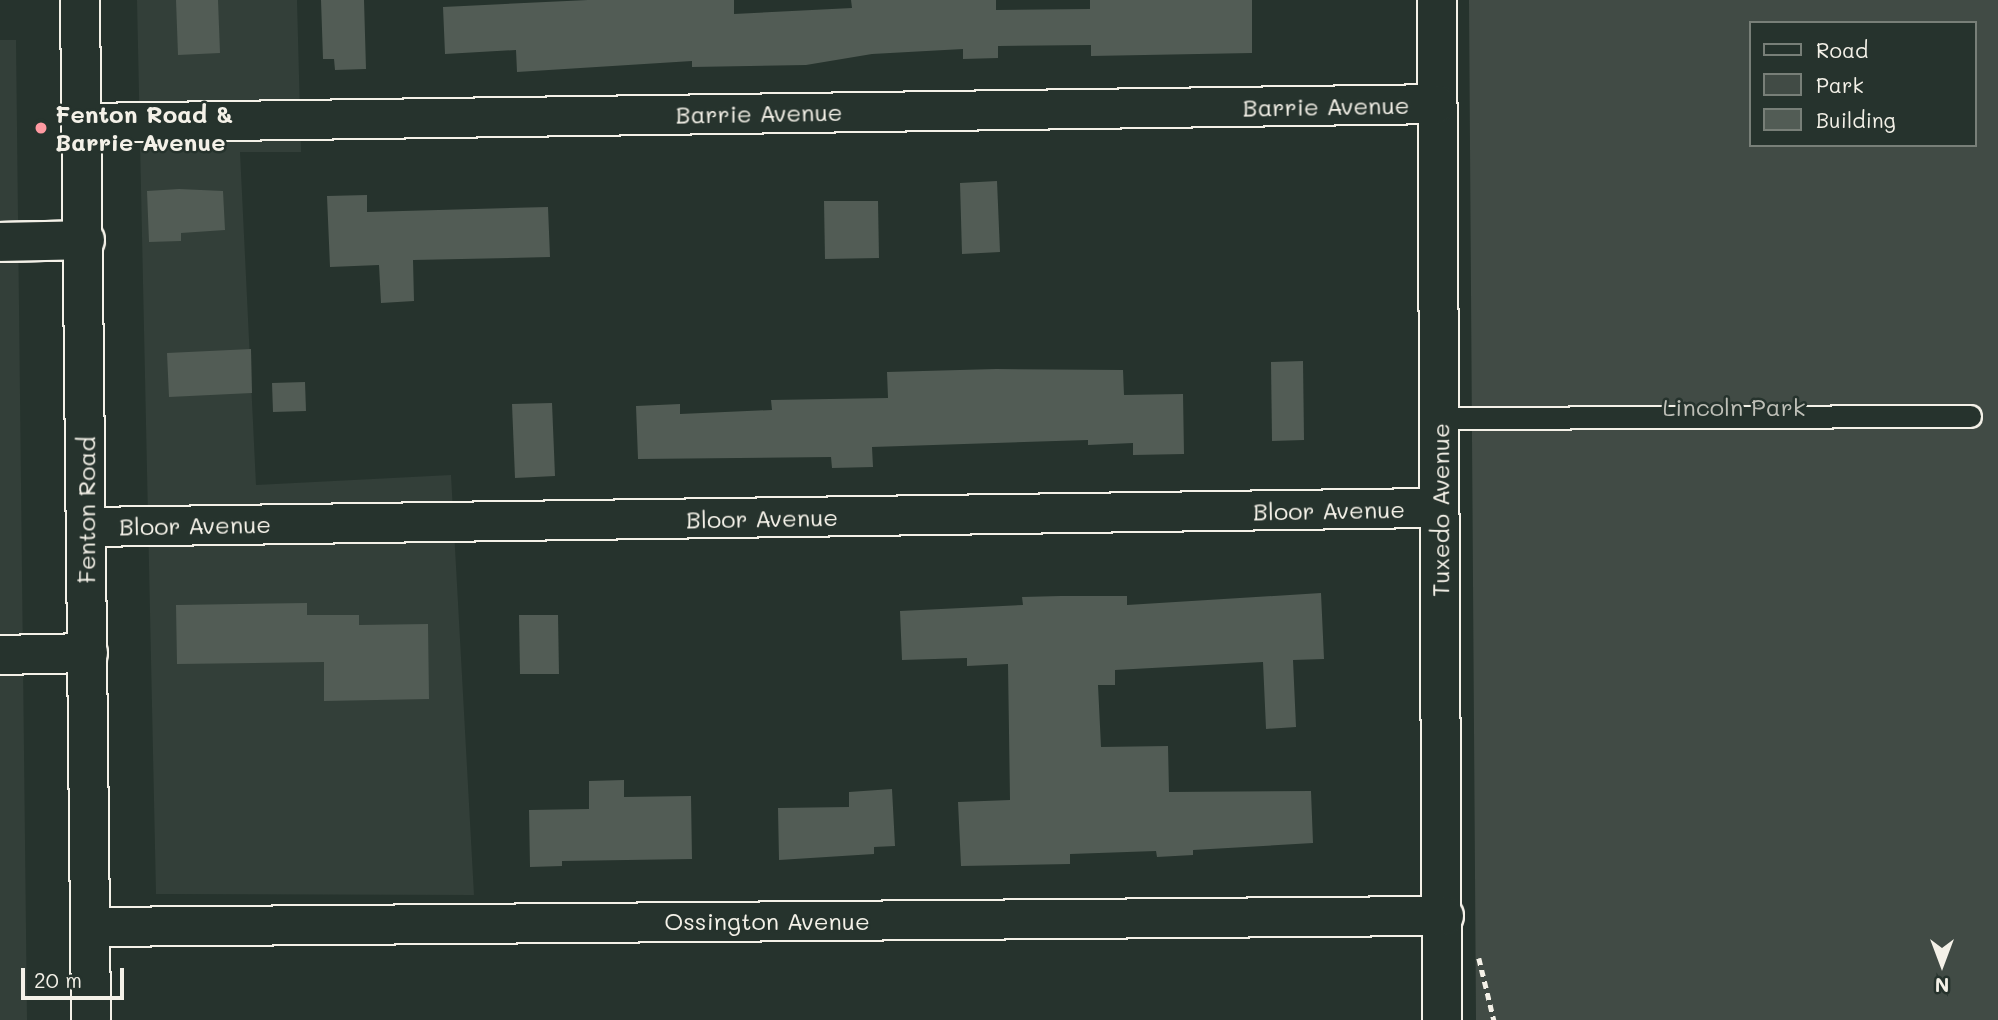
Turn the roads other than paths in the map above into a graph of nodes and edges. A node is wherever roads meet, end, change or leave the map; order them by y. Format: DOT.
graph roads {
  1 [pos="80,0"];
  2 [pos="1437,0"];
  3 [pos="1437,104"];
  4 [pos="82,123"];
  5 [pos="85,240"];
  6 [pos="0,242"];
  7 [pos="1970,416"];
  8 [pos="1441,418"];
  9 [pos="1438,508"];
  10 [pos="86,527"];
  11 [pos="88,653"];
  12 [pos="0,655"];
  13 [pos="1444,916"];
  14 [pos="90,927"];
  15 [pos="92,1020"];
  16 [pos="1442,1020"];
  1 -- 4 [label="street, Fenton Road"];
  2 -- 3 [label="street, Tuxedo Avenue"];
  3 -- 4 [label="street, Barrie Avenue"];
  3 -- 8 [label="street, Tuxedo Avenue"];
  4 -- 5 [label="street, Fenton Road"];
  5 -- 6 [label="street"];
  5 -- 10 [label="street, Fenton Road"];
  7 -- 8 [label="lane"];
  8 -- 9 [label="street, Tuxedo Avenue"];
  9 -- 10 [label="street, Bloor Avenue"];
  9 -- 13 [label="street, Tuxedo Avenue"];
  10 -- 11 [label="street, Fenton Road"];
  11 -- 12 [label="street"];
  11 -- 14 [label="street, Fenton Road"];
  13 -- 14 [label="street, Ossington Avenue"];
  13 -- 16 [label="street, Tuxedo Avenue"];
  14 -- 15 [label="street, Fenton Road"];
}
